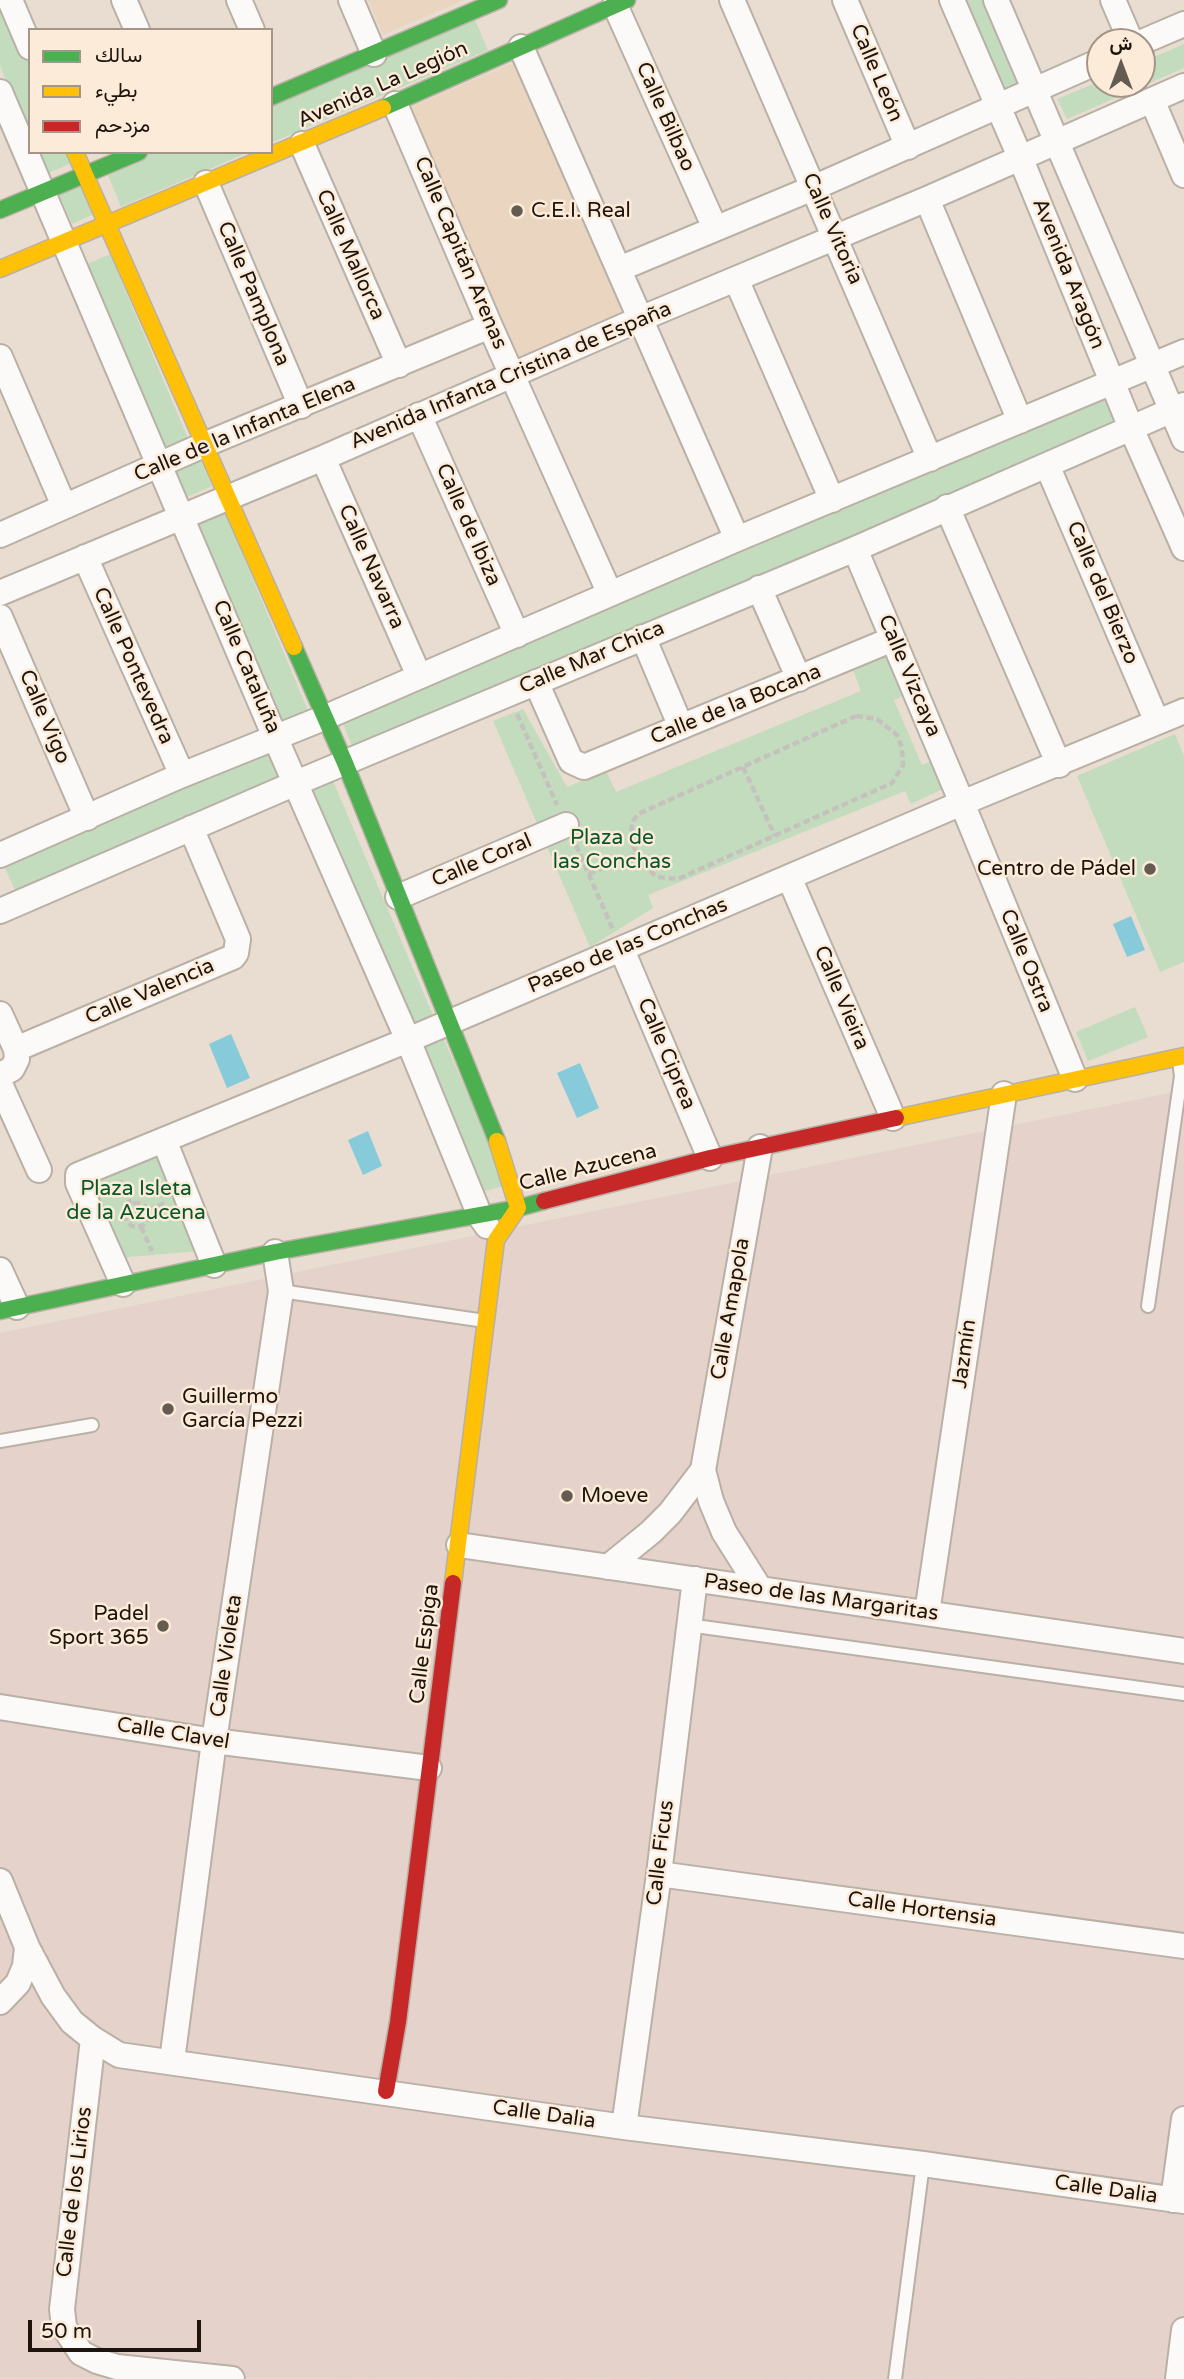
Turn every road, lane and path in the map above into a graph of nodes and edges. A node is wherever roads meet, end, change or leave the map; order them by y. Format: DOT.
graph roads {
  1 [pos="10,0"];
  2 [pos="124,0"];
  3 [pos="239,0"];
  4 [pos="351,0"];
  5 [pos="499,0"];
  6 [pos="732,0"];
  7 [pos="845,0"];
  8 [pos="952,0"];
  9 [pos="996,0"];
  10 [pos="1114,0"];
  11 [pos="621,3"];
  12 [pos="1184,24"];
  13 [pos="136,28"];
  14 [pos="251,28"];
  15 [pos="1125,28"];
  16 [pos="1156,36"];
  17 [pos="28,42"];
  18 [pos="521,47"];
  19 [pos="374,54"];
  20 [pos="1086,67"];
  21 [pos="1184,86"];
  22 [pos="275,87"];
  23 [pos="1035,89"];
  24 [pos="0,92"];
  25 [pos="1152,100"];
  26 [pos="395,104"];
  27 [pos="998,106"];
  28 [pos="1055,141"];
  29 [pos="302,144"];
  30 [pos="908,147"];
  31 [pos="76,154"];
  32 [pos="134,154"];
  33 [pos="1020,157"];
  34 [pos="85,175"];
  35 [pos="1184,175"];
  36 [pos="206,183"];
  37 [pos="813,188"];
  38 [pos="44,193"];
  39 [pos="927,199"];
  40 [pos="0,210"];
  41 [pos="107,223"];
  42 [pos="715,228"];
  43 [pos="836,237"];
  44 [pos="64,242"];
  45 [pos="0,269"];
  46 [pos="619,269"];
  47 [pos="736,279"];
  48 [pos="640,319"];
  49 [pos="490,326"];
  50 [pos="1184,352"];
  51 [pos="0,357"];
  52 [pos="399,365"];
  53 [pos="1152,366"];
  54 [pos="513,376"];
  55 [pos="1112,383"];
  56 [pos="301,406"];
  57 [pos="1178,408"];
  58 [pos="419,415"];
  59 [pos="1020,421"];
  60 [pos="1131,428"];
  61 [pos="1184,439"];
  62 [pos="206,444"];
  63 [pos="323,458"];
  64 [pos="930,459"];
  65 [pos="1047,465"];
  66 [pos="159,466"];
  67 [pos="228,496"];
  68 [pos="832,500"];
  69 [pos="64,506"];
  70 [pos="947,508"];
  71 [pos="182,515"];
  72 [pos="0,535"];
  73 [pos="737,539"];
  74 [pos="1184,548"];
  75 [pos="855,549"];
  76 [pos="85,557"];
  77 [pos="759,588"];
  78 [pos="0,593"];
  79 [pos="610,594"];
  80 [pos="0,617"];
  81 [pos="517,635"];
  82 [pos="643,637"];
  83 [pos="893,639"];
  84 [pos="419,676"];
  85 [pos="799,679"];
  86 [pos="536,682"];
  87 [pos="1184,711"];
  88 [pos="326,717"];
  89 [pos="1157,722"];
  90 [pos="681,727"];
  91 [pos="275,737"];
  92 [pos="345,763"];
  93 [pos="1059,765"];
  94 [pos="743,767"];
  95 [pos="182,775"];
  96 [pos="296,783"];
  97 [pos="962,803"];
  98 [pos="88,818"];
  99 [pos="566,825"];
  100 [pos="191,828"];
  101 [pos="775,836"];
  102 [pos="0,855"];
  103 [pos="636,855"];
  104 [pos="589,874"];
  105 [pos="789,877"];
  106 [pos="398,897"];
  107 [pos="0,911"];
  108 [pos="622,950"];
  109 [pos="0,1014"];
  110 [pos="450,1022"];
  111 [pos="408,1040"];
  112 [pos="16,1049"];
  113 [pos="1182,1056"];
  114 [pos="0,1075"];
  115 [pos="1075,1079"];
  116 [pos="0,1084"];
  117 [pos="1003,1094"];
  118 [pos="893,1118"];
  119 [pos="164,1140"];
  120 [pos="760,1147"];
  121 [pos="710,1158"];
  122 [pos="39,1170"];
  123 [pos="118,1175"];
  124 [pos="131,1205"];
  125 [pos="519,1208"];
  126 [pos="480,1216"];
  127 [pos="141,1227"];
  128 [pos="496,1240"];
  129 [pos="275,1252"];
  130 [pos="153,1254"];
  131 [pos="214,1265"];
  132 [pos="0,1270"];
  133 [pos="122,1284"];
  134 [pos="281,1291"];
  135 [pos="1149,1306"];
  136 [pos="9,1309"];
  137 [pos="486,1321"];
  138 [pos="92,1425"];
  139 [pos="0,1441"];
  140 [pos="703,1470"];
  141 [pos="458,1545"];
  142 [pos="608,1567"];
  143 [pos="695,1579"];
  144 [pos="760,1589"];
  145 [pos="927,1613"];
  146 [pos="688,1625"];
  147 [pos="1184,1651"];
  148 [pos="1184,1694"];
  149 [pos="0,1707"];
  150 [pos="214,1741"];
  151 [pos="429,1768"];
  152 [pos="659,1874"];
  153 [pos="0,1881"];
  154 [pos="1184,1946"];
  155 [pos="27,1947"];
  156 [pos="0,2003"];
  157 [pos="93,2039"];
  158 [pos="172,2061"];
  159 [pos="386,2091"];
  160 [pos="1184,2119"];
  161 [pos="624,2127"];
  162 [pos="923,2164"];
  163 [pos="1179,2200"];
  164 [pos="1184,2330"];
  165 [pos="232,2379"];
  166 [pos="895,2379"];
  167 [pos="1178,2379"];
  1 -- 17 [label="street"];
  2 -- 13 [label="street"];
  3 -- 14 [label="street"];
  4 -- 19 [label="street"];
  5 -- 19 [label="street, Avenida La Legión"];
  6 -- 37 [label="street, Calle Vitoria"];
  7 -- 30 [label="street, Calle León"];
  8 -- 27 [label="street, Avenida Aragón"];
  9 -- 23 [label="street, Avenida Aragón"];
  10 -- 15 [label="street"];
  11 -- 18 [label="street, Avenida La Legión"];
  11 -- 42 [label="street, Calle Bilbao"];
  12 -- 16 [label="street"];
  18 -- 26 [label="street, Avenida La Legión"];
  18 -- 46 [label="street"];
  19 -- 22 [label="street, Avenida La Legión"];
  20 -- 23 [label="street"];
  21 -- 25 [label="street, Avenida Infanta Cristina de España"];
  23 -- 27 [label="street"];
  23 -- 28 [label="street, Avenida Aragón"];
  24 -- 38 [label="street, Calle Cataluña"];
  25 -- 28 [label="street, Avenida Infanta Cristina de España"];
  25 -- 35 [label="street"];
  26 -- 29 [label="street, Avenida La Legión"];
  26 -- 49 [label="street, Calle Capitán Arenas"];
  27 -- 30 [label="street"];
  27 -- 33 [label="street, Avenida Aragón"];
  28 -- 33 [label="street, Avenida Infanta Cristina de España"];
  28 -- 53 [label="street, Avenida Aragón"];
  29 -- 36 [label="street, Avenida La Legión"];
  29 -- 52 [label="street, Calle Mallorca"];
  30 -- 37 [label="street"];
  31 -- 34 [label="street"];
  32 -- 34 [label="street"];
  33 -- 39 [label="street, Avenida Infanta Cristina de España"];
  33 -- 55 [label="street, Avenida Aragón"];
  34 -- 38 [label="street"];
  34 -- 41 [label="street"];
  36 -- 41 [label="street, Avenida La Legión"];
  36 -- 56 [label="street, Calle Pamplona"];
  37 -- 42 [label="street"];
  37 -- 43 [label="street, Calle Vitoria"];
  38 -- 40 [label="street"];
  38 -- 44 [label="street, Calle Cataluña"];
  39 -- 43 [label="street, Avenida Infanta Cristina de España"];
  39 -- 59 [label="street"];
  41 -- 44 [label="street, Avenida La Legión"];
  41 -- 62 [label="street"];
  42 -- 46 [label="street"];
  43 -- 47 [label="street, Avenida Infanta Cristina de España"];
  43 -- 64 [label="street, Calle Vitoria"];
  44 -- 45 [label="street, Avenida La Legión"];
  44 -- 66 [label="street, Calle Cataluña"];
  46 -- 48 [label="street"];
  47 -- 48 [label="street, Avenida Infanta Cristina de España"];
  47 -- 68 [label="street"];
  48 -- 54 [label="street, Avenida Infanta Cristina de España"];
  48 -- 73 [label="street"];
  49 -- 52 [label="street, Calle de la Infanta Elena"];
  49 -- 54 [label="street, Calle Capitán Arenas"];
  50 -- 53 [label="street"];
  51 -- 69 [label="street"];
  52 -- 56 [label="street, Calle de la Infanta Elena"];
  53 -- 55 [label="street"];
  53 -- 57 [label="street, Avenida Aragón"];
  54 -- 58 [label="street, Avenida Infanta Cristina de España"];
  54 -- 79 [label="street, Calle Capitán Arenas"];
  55 -- 59 [label="street"];
  55 -- 60 [label="street, Avenida Aragón"];
  56 -- 62 [label="street, Calle de la Infanta Elena"];
  57 -- 60 [label="street, Calle Mar Chica"];
  57 -- 61 [label="street, Avenida Aragón"];
  58 -- 63 [label="street, Avenida Infanta Cristina de España"];
  58 -- 81 [label="street, Calle de Ibiza"];
  59 -- 64 [label="street"];
  60 -- 65 [label="street, Calle Mar Chica"];
  60 -- 74 [label="street, Avenida Aragón"];
  62 -- 66 [label="street, Calle de la Infanta Elena"];
  62 -- 67 [label="street"];
  63 -- 67 [label="street, Avenida Infanta Cristina de España"];
  63 -- 84 [label="street, Calle Navarra"];
  64 -- 68 [label="street"];
  65 -- 70 [label="street, Calle Mar Chica"];
  65 -- 89 [label="street, Calle del Bierzo"];
  66 -- 69 [label="street, Calle de la Infanta Elena"];
  66 -- 71 [label="street, Calle Cataluña"];
  67 -- 71 [label="street, Avenida Infanta Cristina de España"];
  67 -- 88 [label="street"];
  68 -- 73 [label="street"];
  69 -- 72 [label="street, Calle de la Infanta Elena"];
  70 -- 75 [label="street, Calle Mar Chica"];
  70 -- 93 [label="street"];
  71 -- 76 [label="street, Avenida Infanta Cristina de España"];
  71 -- 91 [label="street, Calle Cataluña"];
  73 -- 79 [label="street"];
  75 -- 77 [label="street, Calle Mar Chica"];
  75 -- 83 [label="street, Calle Vizcaya"];
  76 -- 78 [label="street, Avenida Infanta Cristina de España"];
  76 -- 95 [label="street, Calle Pontevedra"];
  77 -- 82 [label="street, Calle Mar Chica"];
  77 -- 85 [label="street"];
  79 -- 81 [label="street"];
  80 -- 98 [label="street, Calle Vigo"];
  81 -- 84 [label="street"];
  82 -- 86 [label="street, Calle Mar Chica"];
  82 -- 90 [label="street"];
  83 -- 85 [label="street, Calle de la Bocana"];
  83 -- 97 [label="street, Calle Vizcaya"];
  84 -- 88 [label="street"];
  85 -- 90 [label="street, Calle de la Bocana"];
  86 -- 90 [label="street, Calle de la Bocana"];
  86 -- 92 [label="street, Calle Mar Chica"];
  87 -- 89 [label="street, Paseo de las Conchas"];
  88 -- 91 [label="street"];
  88 -- 92 [label="street"];
  89 -- 93 [label="street, Paseo de las Conchas"];
  91 -- 95 [label="street"];
  91 -- 96 [label="street, Calle Cataluña"];
  92 -- 96 [label="street, Calle Mar Chica"];
  92 -- 106 [label="street"];
  93 -- 97 [label="street, Paseo de las Conchas"];
  94 -- 101 [label="path"];
  94 -- 101 [label="path"];
  94 -- 103 [label="path"];
  95 -- 98 [label="street"];
  96 -- 100 [label="street, Calle Mar Chica"];
  96 -- 111 [label="street, Calle Cataluña"];
  97 -- 105 [label="street, Paseo de las Conchas"];
  97 -- 115 [label="street, Calle Ostra"];
  98 -- 102 [label="street"];
  99 -- 106 [label="street, Calle Coral"];
  100 -- 107 [label="street, Calle Mar Chica"];
  100 -- 112 [label="street, Calle Valencia"];
  101 -- 103 [label="path"];
  103 -- 104 [label="path"];
  105 -- 108 [label="street, Paseo de las Conchas"];
  105 -- 118 [label="street, Calle Vieira"];
  106 -- 110 [label="street"];
  108 -- 110 [label="street, Paseo de las Conchas"];
  108 -- 121 [label="street, Calle Ciprea"];
  109 -- 112 [label="street"];
  110 -- 111 [label="street, Paseo de las Conchas"];
  110 -- 125 [label="street"];
  111 -- 119 [label="street, Paseo de las Conchas"];
  111 -- 126 [label="street, Calle Cataluña"];
  112 -- 114 [label="street"];
  113 -- 115 [label="street, Calle Azucena"];
  113 -- 135 [label="lane"];
  115 -- 117 [label="street, Calle Azucena"];
  116 -- 122 [label="street"];
  117 -- 118 [label="street, Calle Azucena"];
  117 -- 145 [label="street, Jazmín"];
  118 -- 120 [label="street, Calle Azucena"];
  119 -- 131 [label="street"];
  119 -- 133 [label="street, Paseo de las Conchas"];
  120 -- 121 [label="street, Calle Azucena"];
  120 -- 140 [label="street, Calle Amapola"];
  121 -- 125 [label="street, Calle Azucena"];
  123 -- 124 [label="path"];
  124 -- 127 [label="path"];
  124 -- 127 [label="path"];
  125 -- 126 [label="street, Calle Azucena"];
  125 -- 128 [label="street, Calle Espiga"];
  126 -- 128 [label="street, Calle Cataluña"];
  126 -- 129 [label="street, Calle Azucena"];
  127 -- 130 [label="path"];
  128 -- 137 [label="street, Calle Espiga"];
  129 -- 131 [label="street, Calle Azucena"];
  129 -- 134 [label="street, Calle Violeta"];
  131 -- 133 [label="street, Calle Azucena"];
  132 -- 136 [label="street"];
  133 -- 136 [label="street, Calle Azucena"];
  134 -- 137 [label="lane"];
  134 -- 150 [label="street, Calle Violeta"];
  137 -- 141 [label="street, Calle Espiga"];
  138 -- 139 [label="lane"];
  140 -- 142 [label="street, Calle Amapola"];
  140 -- 144 [label="street, Calle Amapola"];
  141 -- 142 [label="street, Paseo de las Margaritas"];
  141 -- 151 [label="street, Calle Espiga"];
  142 -- 143 [label="street, Paseo de las Margaritas"];
  143 -- 144 [label="street, Paseo de las Margaritas"];
  143 -- 146 [label="street, Calle Ficus"];
  144 -- 145 [label="street, Paseo de las Margaritas"];
  145 -- 147 [label="street, Paseo de las Margaritas"];
  146 -- 148 [label="lane"];
  146 -- 152 [label="street, Calle Ficus"];
  149 -- 150 [label="street, Calle Clavel"];
  150 -- 151 [label="street, Calle Clavel"];
  150 -- 158 [label="street, Calle Violeta"];
  151 -- 159 [label="street, Calle Espiga"];
  152 -- 154 [label="street, Calle Hortensia"];
  152 -- 161 [label="street, Calle Ficus"];
  153 -- 155 [label="street, Calle Dalia"];
  155 -- 156 [label="street"];
  155 -- 157 [label="street, Calle Dalia"];
  157 -- 158 [label="street, Calle Dalia"];
  157 -- 165 [label="street, Calle de los Lirios"];
  158 -- 159 [label="street, Calle Dalia"];
  159 -- 161 [label="street, Calle Dalia"];
  160 -- 163 [label="street"];
  161 -- 162 [label="street, Calle Dalia"];
  162 -- 163 [label="street, Calle Dalia"];
  162 -- 166 [label="lane"];
  164 -- 167 [label="street"];
}
